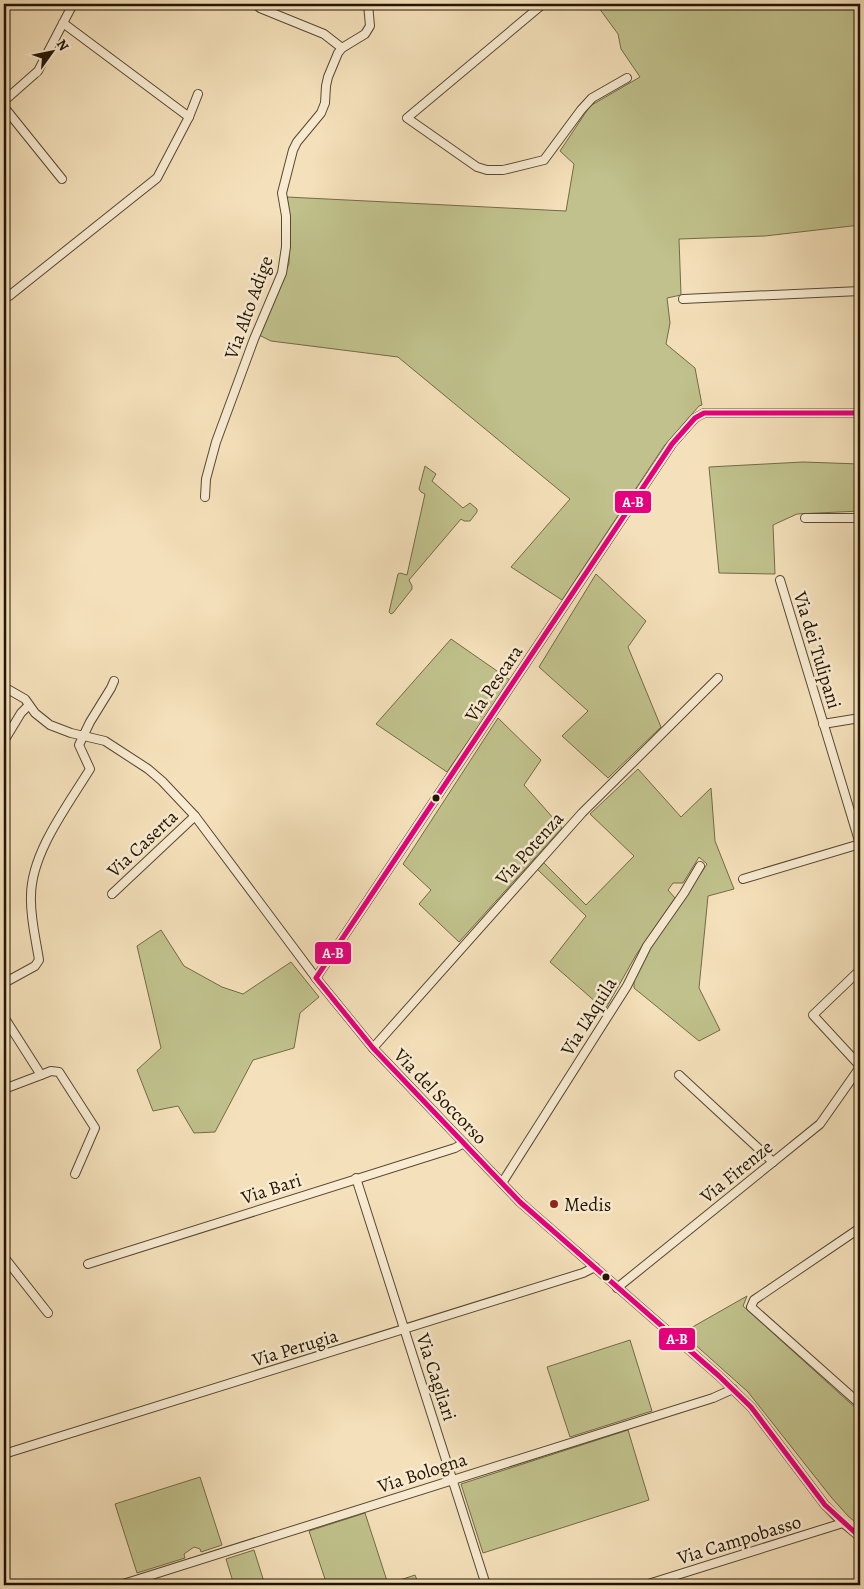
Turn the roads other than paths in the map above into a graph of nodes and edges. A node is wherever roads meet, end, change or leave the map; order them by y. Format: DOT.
graph roads {
  1 [pos="73,4"];
  2 [pos="255,4"];
  3 [pos="368,4"];
  4 [pos="543,4"];
  5 [pos="63,23"];
  6 [pos="342,48"];
  7 [pos="628,78"];
  8 [pos="198,94"];
  9 [pos="4,100"];
  10 [pos="4,107"];
  11 [pos="189,117"];
  12 [pos="62,180"];
  13 [pos="4,290"];
  14 [pos="860,291"];
  15 [pos="683,299"];
  16 [pos="860,413"];
  17 [pos="205,497"];
  18 [pos="805,518"];
  19 [pos="860,518"];
  20 [pos="780,580"];
  21 [pos="718,678"];
  22 [pos="114,680"];
  23 [pos="4,687"];
  24 [pos="29,704"];
  25 [pos="860,718"];
  26 [pos="824,724"];
  27 [pos="84,735"];
  28 [pos="4,741"];
  29 [pos="195,816"];
  30 [pos="860,844"];
  31 [pos="700,866"];
  32 [pos="743,879"];
  33 [pos="112,894"];
  34 [pos="860,970"];
  35 [pos="316,978"];
  36 [pos="4,983"];
  37 [pos="4,1018"];
  38 [pos="373,1048"];
  39 [pos="860,1066"];
  40 [pos="41,1075"];
  41 [pos="680,1076"];
  42 [pos="4,1089"];
  43 [pos="464,1142"];
  44 [pos="773,1162"];
  45 [pos="76,1174"];
  46 [pos="356,1178"];
  47 [pos="502,1183"];
  48 [pos="859,1230"];
  49 [pos="4,1257"];
  50 [pos="88,1264"];
  51 [pos="594,1267"];
  52 [pos="617,1288"];
  53 [pos="48,1313"];
  54 [pos="404,1329"];
  55 [pos="733,1389"];
  56 [pos="860,1404"];
  57 [pos="4,1454"];
  58 [pos="453,1480"];
  59 [pos="843,1523"];
  60 [pos="860,1537"];
  61 [pos="120,1585"];
  62 [pos="486,1585"];
  63 [pos="645,1585"];
  1 -- 5 [label="street"];
  2 -- 6 [label="street"];
  3 -- 6 [label="street"];
  4 -- 7 [label="street"];
  5 -- 9 [label="street"];
  5 -- 11 [label="street"];
  6 -- 17 [label="street, Via Alto Adige"];
  8 -- 11 [label="street"];
  10 -- 12 [label="street"];
  11 -- 13 [label="street"];
  14 -- 15 [label="street"];
  16 -- 35 [label="street, Via Pescara"];
  18 -- 19 [label="street"];
  20 -- 26 [label="street, Via dei Tulipani"];
  21 -- 38 [label="street, Via Potenza"];
  22 -- 27 [label="street"];
  23 -- 24 [label="street, Via del Soccorso"];
  24 -- 27 [label="street, Via del Soccorso"];
  24 -- 28 [label="street"];
  25 -- 26 [label="street"];
  26 -- 30 [label="street, Via dei Tulipani"];
  27 -- 29 [label="street, Via del Soccorso"];
  27 -- 36 [label="street"];
  29 -- 33 [label="street, Via Caserta"];
  29 -- 35 [label="street, Via del Soccorso"];
  30 -- 32 [label="street"];
  31 -- 47 [label="street, Via L'Aquila"];
  34 -- 39 [label="street"];
  35 -- 38 [label="street, Via del Soccorso"];
  37 -- 40 [label="street"];
  38 -- 43 [label="street, Via del Soccorso"];
  39 -- 44 [label="street, Via Firenze"];
  40 -- 42 [label="street"];
  40 -- 45 [label="street"];
  41 -- 44 [label="street"];
  43 -- 46 [label="street, Via Bari"];
  43 -- 47 [label="street, Via del Soccorso"];
  44 -- 52 [label="street, Via Firenze"];
  46 -- 50 [label="street, Via Bari"];
  46 -- 54 [label="street, Via Cagliari"];
  47 -- 51 [label="street, Via del Soccorso"];
  48 -- 56 [label="street"];
  49 -- 53 [label="street"];
  51 -- 52 [label="street, Via del Soccorso"];
  51 -- 54 [label="street, Via Perugia"];
  52 -- 55 [label="street, Via del Soccorso"];
  54 -- 57 [label="street, Via Perugia"];
  54 -- 58 [label="street, Via Cagliari"];
  55 -- 58 [label="street, Via Bologna"];
  55 -- 59 [label="street, Via del Soccorso"];
  58 -- 61 [label="street, Via Bologna"];
  58 -- 62 [label="street, Via Cagliari"];
  59 -- 60 [label="street, Via del Soccorso"];
  59 -- 63 [label="street, Via Campobasso"];
}
